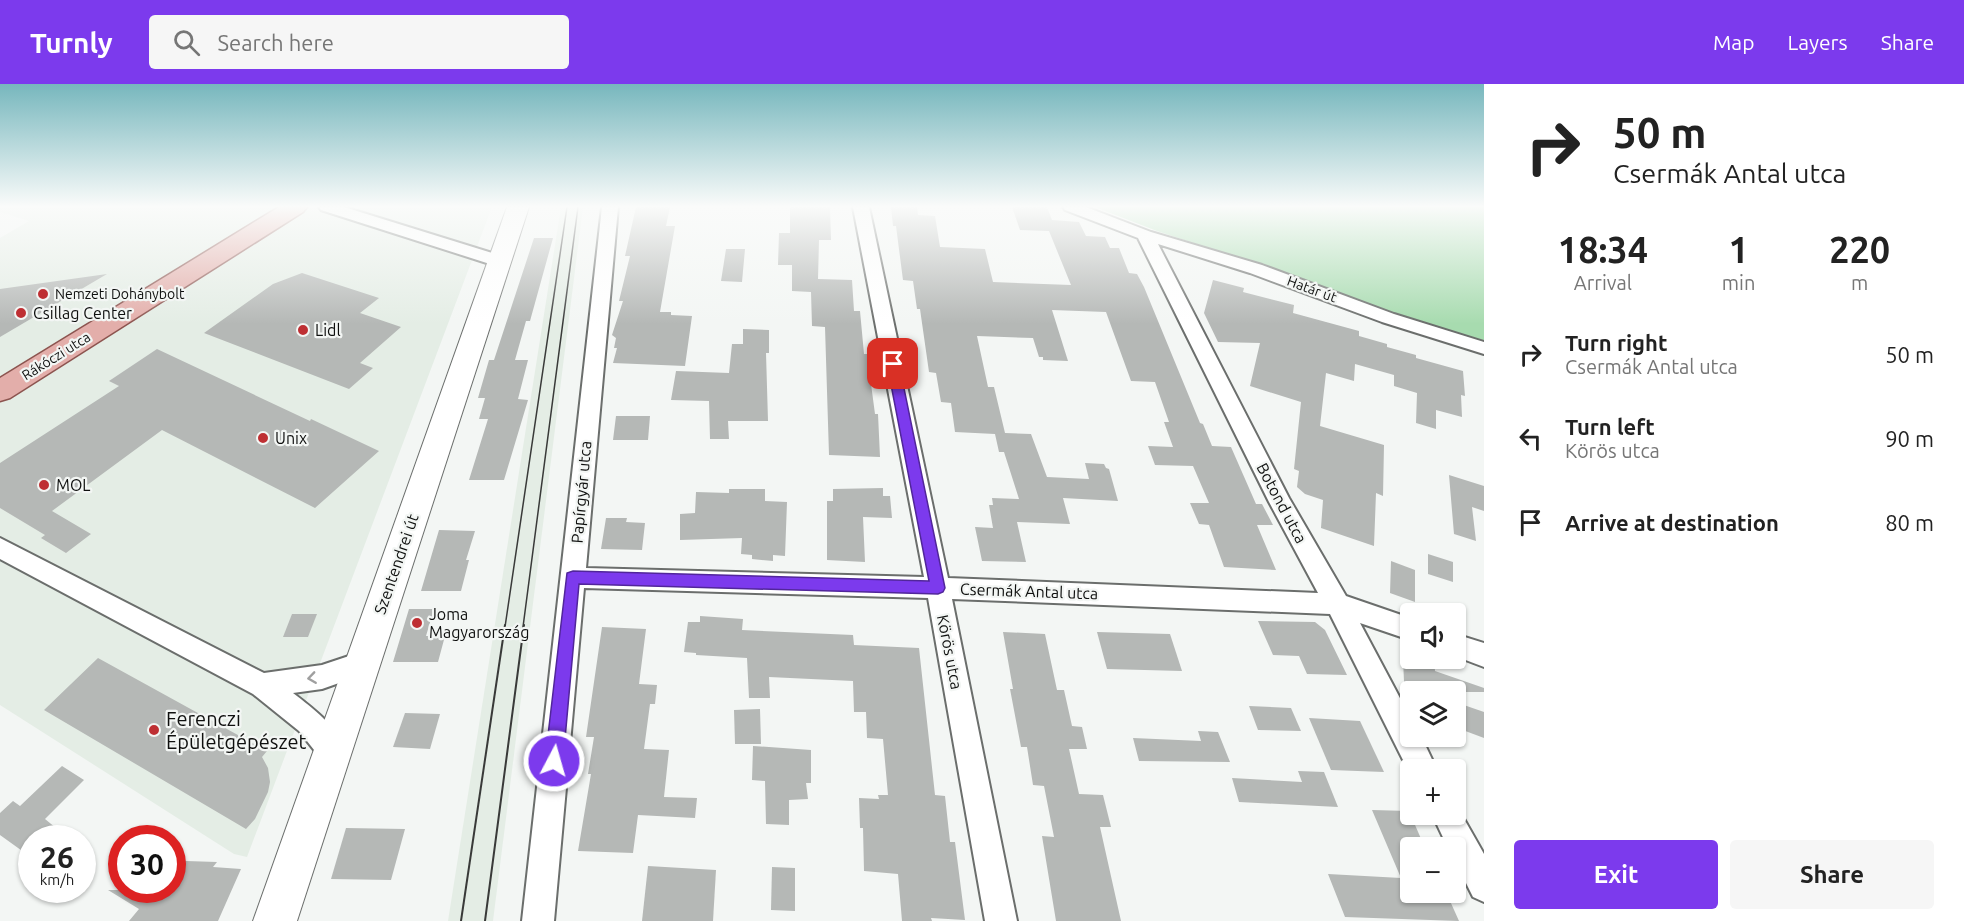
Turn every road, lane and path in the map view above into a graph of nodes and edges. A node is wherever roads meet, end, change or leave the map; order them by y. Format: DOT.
graph roads {
  1 [pos="203,246"];
  2 [pos="232,246"];
  3 [pos="451,246"];
  4 [pos="504,246"];
  5 [pos="605,246"];
  6 [pos="869,246"];
  7 [pos="1151,246"];
  8 [pos="1180,246"];
  9 [pos="499,261"];
  10 [pos="1484,348"];
  11 [pos="0,372"];
  12 [pos="0,391"];
  13 [pos="0,548"];
  14 [pos="573,578"];
  15 [pos="938,588"];
  16 [pos="1337,604"];
  17 [pos="1400,626"];
  18 [pos="1466,649"];
  19 [pos="1484,655"];
  20 [pos="361,664"];
  21 [pos="262,685"];
  22 [pos="333,750"];
  23 [pos="1418,759"];
  24 [pos="1453,825"];
  25 [pos="1484,886"];
  26 [pos="275,921"];
  27 [pos="538,921"];
  28 [pos="1001,921"];
  1 -- 11 [label="main road, Rákóczi utca"];
  2 -- 12 [label="main road, Rákóczi utca"];
  3 -- 9 [label="street"];
  4 -- 9 [label="main road, Szentendrei út"];
  5 -- 14 [label="street, Papírgyár utca"];
  6 -- 15 [label="street, Körös utca"];
  7 -- 16 [label="street, Botond utca"];
  8 -- 10 [label="street, Határ út"];
  9 -- 20 [label="main road, Szentendrei út"];
  13 -- 21 [label="street"];
  14 -- 15 [label="street, Csermák Antal utca"];
  14 -- 27 [label="street, Papírgyár utca"];
  15 -- 16 [label="street, Csermák Antal utca"];
  15 -- 28 [label="street, Körös utca"];
  16 -- 17 [label="street, Csermák Antal utca"];
  16 -- 23 [label="street, Botond utca"];
  18 -- 19 [label="street"];
  20 -- 21 [label="street, one-way"];
  20 -- 22 [label="main road, Szentendrei út"];
  21 -- 22 [label="street"];
  22 -- 26 [label="main road, Szentendrei út"];
  24 -- 25 [label="street"];
}
